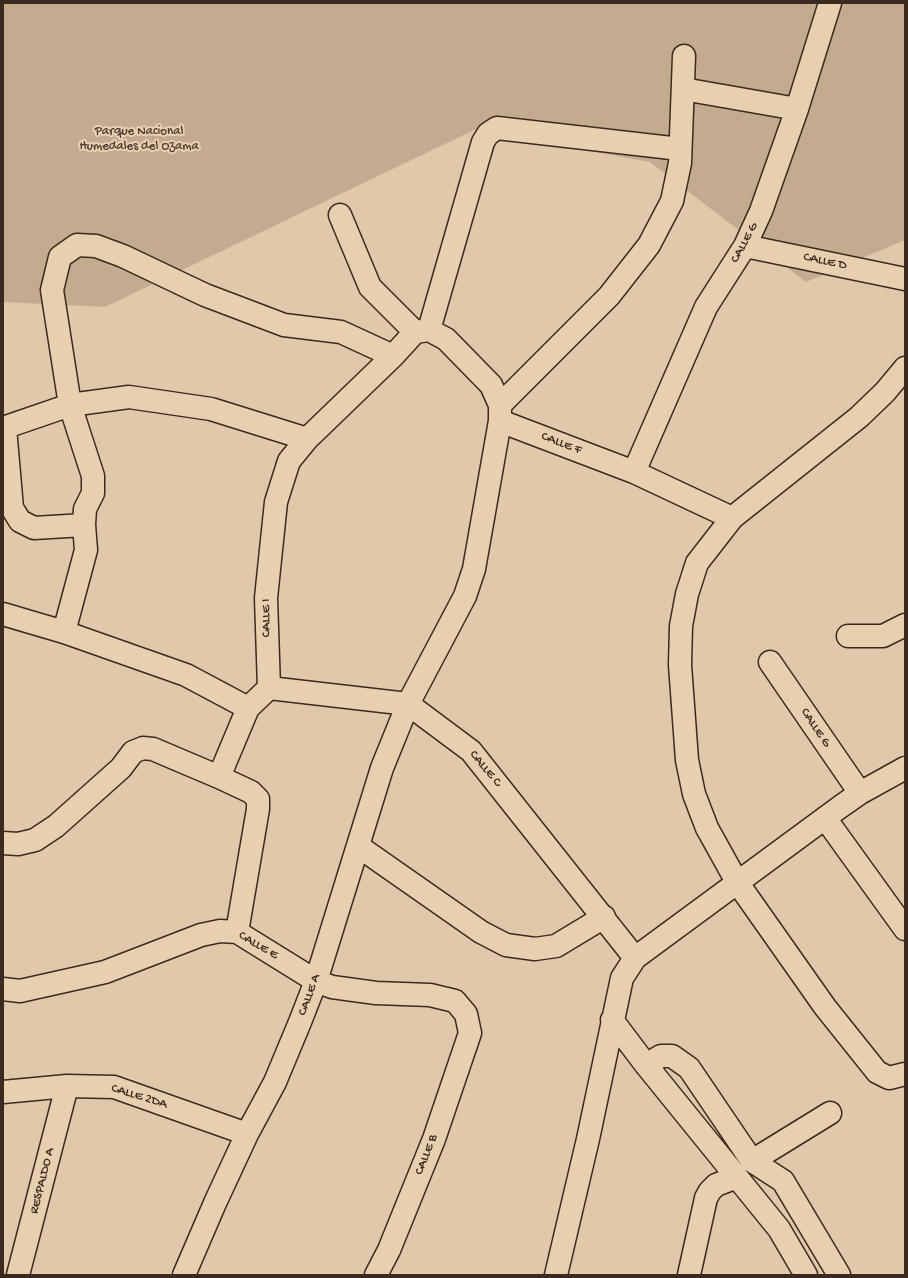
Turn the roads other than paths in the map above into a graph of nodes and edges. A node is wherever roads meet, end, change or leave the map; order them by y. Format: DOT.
graph roads {
  1 [pos="830,3"];
  2 [pos="684,56"];
  3 [pos="682,89"];
  4 [pos="797,109"];
  5 [pos="680,149"];
  6 [pos="340,215"];
  7 [pos="745,246"];
  8 [pos="905,279"];
  9 [pos="422,331"];
  10 [pos="394,356"];
  11 [pos="905,368"];
  12 [pos="70,405"];
  13 [pos="500,413"];
  14 [pos="4,428"];
  15 [pos="307,439"];
  16 [pos="634,472"];
  17 [pos="732,518"];
  18 [pos="84,525"];
  19 [pos="3,614"];
  20 [pos="905,625"];
  21 [pos="64,632"];
  22 [pos="848,636"];
  23 [pos="770,662"];
  24 [pos="269,688"];
  25 [pos="408,704"];
  26 [pos="248,708"];
  27 [pos="905,768"];
  28 [pos="219,777"];
  29 [pos="860,793"];
  30 [pos="825,818"];
  31 [pos="3,843"];
  32 [pos="358,846"];
  33 [pos="737,882"];
  34 [pos="604,918"];
  35 [pos="905,929"];
  36 [pos="237,932"];
  37 [pos="636,958"];
  38 [pos="316,981"];
  39 [pos="3,989"];
  40 [pos="612,1020"];
  41 [pos="470,1033"];
  42 [pos="646,1065"];
  43 [pos="905,1074"];
  44 [pos="67,1086"];
  45 [pos="3,1092"];
  46 [pos="830,1113"];
  47 [pos="247,1134"];
  48 [pos="752,1161"];
  49 [pos="737,1177"];
  50 [pos="805,1274"];
  51 [pos="18,1275"];
  52 [pos="184,1275"];
  53 [pos="376,1275"];
  54 [pos="556,1275"];
  55 [pos="689,1275"];
  56 [pos="839,1275"];
  1 -- 4 [label="street, CALLE G"];
  2 -- 3 [label="street"];
  3 -- 4 [label="street"];
  3 -- 5 [label="street"];
  4 -- 7 [label="street, CALLE G"];
  5 -- 9 [label="street"];
  5 -- 13 [label="street"];
  6 -- 9 [label="street"];
  7 -- 8 [label="street, CALLE D"];
  7 -- 16 [label="street, CALLE G"];
  9 -- 10 [label="street, CALLE I"];
  9 -- 13 [label="street"];
  10 -- 12 [label="street"];
  10 -- 15 [label="street, CALLE I"];
  11 -- 17 [label="street"];
  12 -- 14 [label="street"];
  12 -- 15 [label="street"];
  12 -- 18 [label="street"];
  13 -- 16 [label="street, CALLE F"];
  13 -- 25 [label="street, CALLE A"];
  14 -- 18 [label="street"];
  15 -- 24 [label="street, CALLE I"];
  16 -- 17 [label="street, CALLE F"];
  17 -- 33 [label="street"];
  18 -- 21 [label="street"];
  19 -- 21 [label="street"];
  20 -- 22 [label="street"];
  21 -- 26 [label="street"];
  23 -- 29 [label="street, CALLE G"];
  24 -- 25 [label="street"];
  24 -- 26 [label="street"];
  25 -- 32 [label="street, CALLE A"];
  25 -- 34 [label="street, CALLE C"];
  26 -- 28 [label="street"];
  27 -- 29 [label="street"];
  28 -- 31 [label="street"];
  28 -- 36 [label="street"];
  29 -- 30 [label="street"];
  30 -- 33 [label="street"];
  30 -- 35 [label="street"];
  32 -- 34 [label="street"];
  32 -- 38 [label="street, CALLE A"];
  33 -- 37 [label="street"];
  33 -- 43 [label="street"];
  34 -- 37 [label="street, CALLE C"];
  36 -- 38 [label="street, CALLE E"];
  36 -- 39 [label="street, CALLE E"];
  37 -- 40 [label="street"];
  38 -- 41 [label="street, CALLE E"];
  38 -- 47 [label="street, CALLE A"];
  40 -- 42 [label="street"];
  40 -- 54 [label="street"];
  41 -- 53 [label="street, CALLE B"];
  42 -- 48 [label="street"];
  42 -- 49 [label="street"];
  44 -- 45 [label="street, CALLE 2DA"];
  44 -- 47 [label="street, CALLE 2DA"];
  44 -- 51 [label="street, RESPALDO A"];
  46 -- 48 [label="street"];
  47 -- 52 [label="street, CALLE A"];
  48 -- 56 [label="street"];
  49 -- 50 [label="street"];
  49 -- 55 [label="street"];
}
